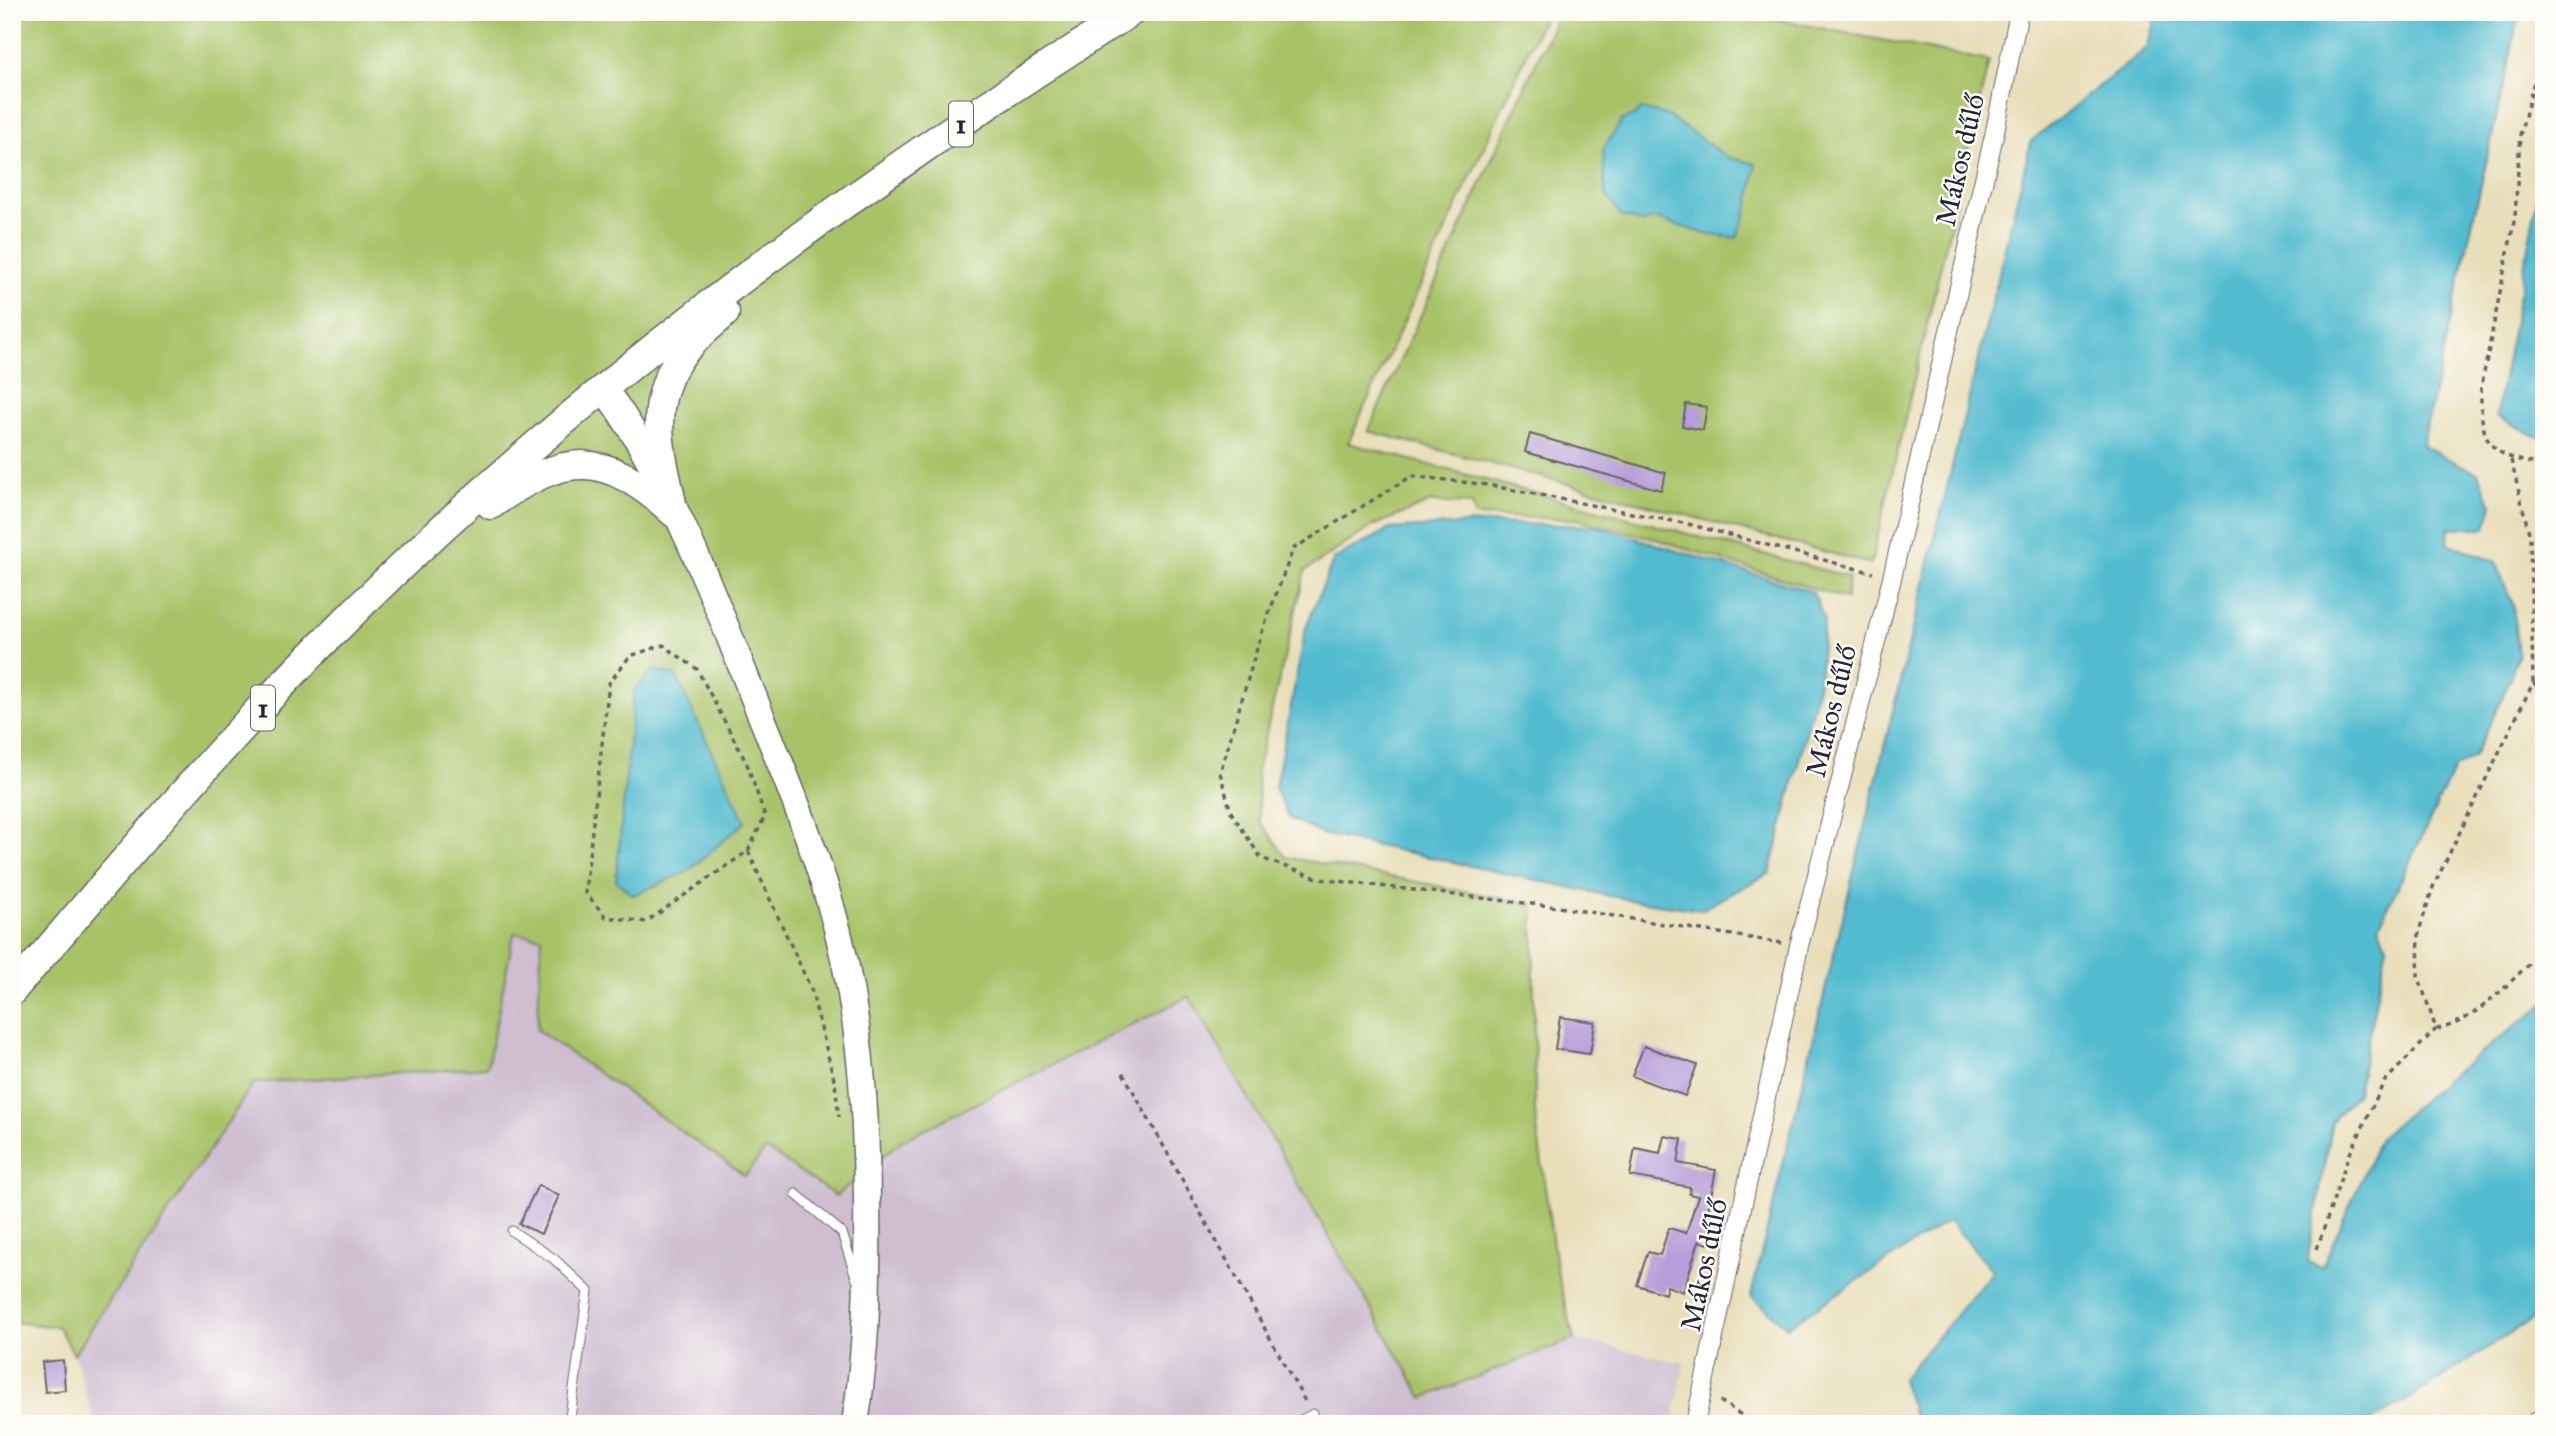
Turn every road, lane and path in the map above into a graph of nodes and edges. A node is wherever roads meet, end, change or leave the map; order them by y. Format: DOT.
graph roads {
  1 [pos="1131,12"];
  2 [pos="2019,12"];
  3 [pos="2544,44"];
  4 [pos="817,224"];
  5 [pos="604,389"];
  6 [pos="2511,460"];
  7 [pos="2544,465"];
  8 [pos="504,485"];
  9 [pos="674,513"];
  10 [pos="1892,578"];
  11 [pos="2533,683"];
  12 [pos="2544,690"];
  13 [pos="748,851"];
  14 [pos="1799,946"];
  15 [pos="2544,950"];
  16 [pos="12,991"];
  17 [pos="2436,1029"];
  18 [pos="1124,1073"];
  19 [pos="840,1124"];
  20 [pos="796,1194"];
  21 [pos="512,1231"];
  22 [pos="2317,1250"];
  23 [pos="866,1309"];
  24 [pos="1703,1390"];
  25 [pos="1312,1414"];
  26 [pos="2544,1417"];
  27 [pos="569,1424"];
  28 [pos="855,1424"];
  29 [pos="1294,1424"];
  30 [pos="1318,1424"];
  31 [pos="1696,1424"];
  32 [pos="1755,1424"];
  33 [pos="2533,1424"];
  1 -- 4 [label="main road, 1"];
  2 -- 10 [label="street, Mákos dűlő"];
  3 -- 6 [label="path"];
  4 -- 5 [label="main road, 1"];
  4 -- 9 [label="main road"];
  5 -- 8 [label="main road, 1"];
  5 -- 9 [label="street"];
  6 -- 7 [label="path"];
  6 -- 11 [label="path"];
  8 -- 9 [label="main road"];
  8 -- 16 [label="main road, 1"];
  9 -- 23 [label="street"];
  10 -- 14 [label="street, Mákos dűlő"];
  10 -- 14 [label="path"];
  11 -- 12 [label="path"];
  11 -- 17 [label="path"];
  13 -- 13 [label="path"];
  13 -- 19 [label="path"];
  14 -- 24 [label="street, Mákos dűlő"];
  15 -- 17 [label="path"];
  17 -- 22 [label="path"];
  18 -- 25 [label="path"];
  20 -- 23 [label="lane"];
  21 -- 27 [label="lane"];
  23 -- 28 [label="street"];
  24 -- 31 [label="street, Mákos dűlő"];
  24 -- 32 [label="path"];
  25 -- 29 [label="lane"];
  25 -- 30 [label="lane"];
  26 -- 33 [label="street"];
}
